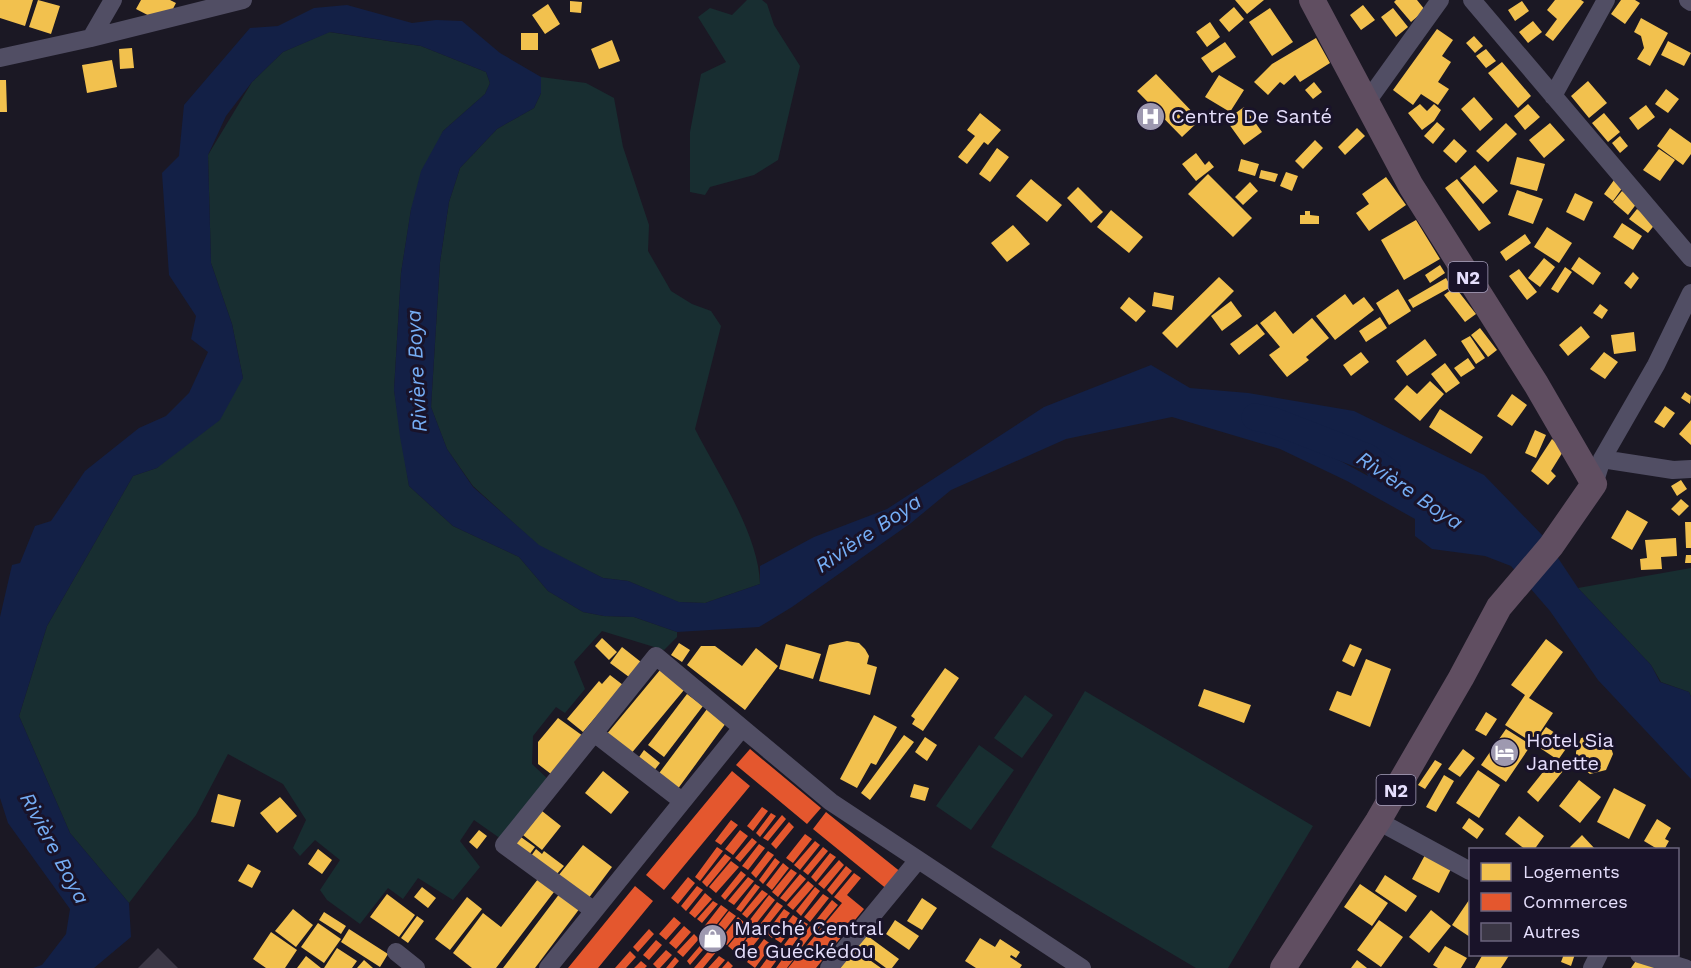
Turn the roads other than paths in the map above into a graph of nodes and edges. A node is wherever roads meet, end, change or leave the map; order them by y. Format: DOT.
graph roads {
  1 [pos="113,0"];
  2 [pos="243,0"];
  3 [pos="1312,0"];
  4 [pos="1440,0"];
  5 [pos="1472,0"];
  6 [pos="1606,0"];
  7 [pos="92,38"];
  8 [pos="0,58"];
  9 [pos="1553,96"];
  10 [pos="1366,102"];
  11 [pos="1691,258"];
  12 [pos="1691,293"];
  13 [pos="1602,459"];
  14 [pos="1691,469"];
  15 [pos="1594,484"];
  16 [pos="741,729"];
  17 [pos="594,733"];
  18 [pos="682,801"];
  19 [pos="1378,821"];
  20 [pos="918,860"];
  21 [pos="1469,871"];
  22 [pos="593,910"];
  23 [pos="396,952"];
  24 [pos="1643,956"];
  25 [pos="1660,964"];
  26 [pos="1075,966"];
  27 [pos="416,968"];
  28 [pos="548,968"];
  29 [pos="829,968"];
  30 [pos="1283,968"];
  31 [pos="1685,968"];
  1 -- 7 [label="street"];
  2 -- 7 [label="street"];
  3 -- 10 [label="highway, N2"];
  4 -- 10 [label="street"];
  5 -- 9 [label="street"];
  6 -- 9 [label="street"];
  7 -- 8 [label="street"];
  9 -- 11 [label="street"];
  10 -- 15 [label="highway, N2"];
  12 -- 13 [label="street"];
  13 -- 14 [label="street"];
  13 -- 15 [label="street"];
  15 -- 19 [label="highway, N2"];
  16 -- 17 [label="street"];
  16 -- 18 [label="street"];
  16 -- 20 [label="street"];
  17 -- 18 [label="street"];
  17 -- 22 [label="street"];
  18 -- 22 [label="street"];
  19 -- 21 [label="street"];
  19 -- 30 [label="highway, N2"];
  20 -- 26 [label="street"];
  20 -- 29 [label="street"];
  22 -- 28 [label="street"];
  23 -- 27 [label="street"];
  24 -- 25 [label="street"];
  25 -- 31 [label="street"];
}
